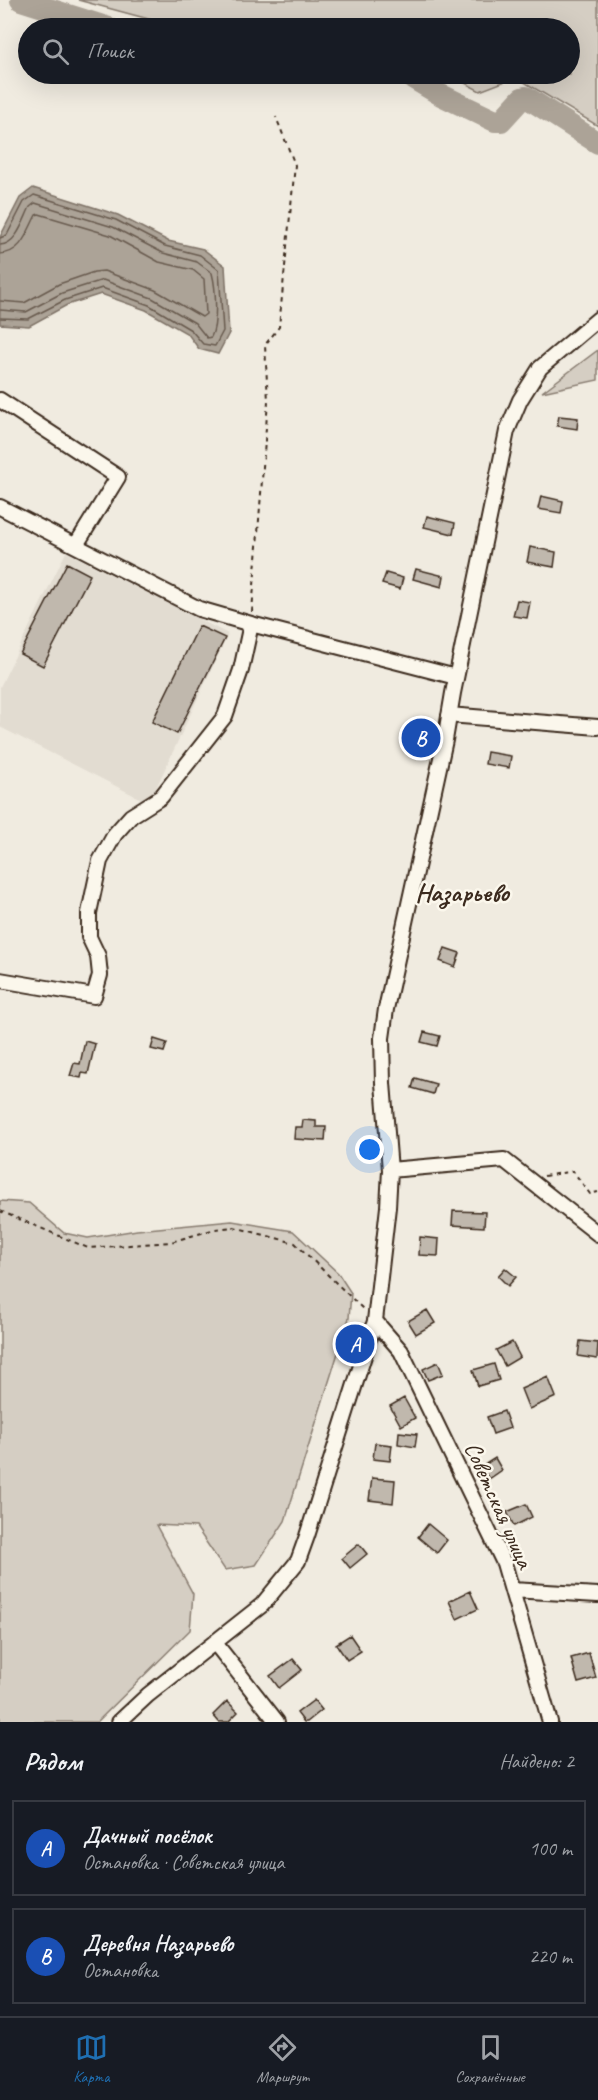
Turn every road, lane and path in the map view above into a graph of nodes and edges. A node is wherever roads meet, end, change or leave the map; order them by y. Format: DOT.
graph roads {
  1 [pos="276,117"];
  2 [pos="598,319"];
  3 [pos="0,400"];
  4 [pos="0,507"];
  5 [pos="76,545"];
  6 [pos="251,624"];
  7 [pos="456,677"];
  8 [pos="449,715"];
  9 [pos="598,727"];
  10 [pos="0,980"];
  11 [pos="390,1170"];
  12 [pos="528,1179"];
  13 [pos="598,1192"];
  14 [pos="0,1211"];
  15 [pos="598,1234"];
  16 [pos="375,1321"];
  17 [pos="512,1590"];
  18 [pos="598,1595"];
  19 [pos="215,1642"];
  20 [pos="119,1722"];
  21 [pos="277,1722"];
  22 [pos="550,1722"];
  1 -- 6 [label="path"];
  2 -- 7 [label="street"];
  3 -- 5 [label="street"];
  4 -- 5 [label="street"];
  5 -- 6 [label="street"];
  6 -- 7 [label="street"];
  6 -- 10 [label="street"];
  7 -- 8 [label="street"];
  8 -- 9 [label="street"];
  8 -- 11 [label="street"];
  11 -- 12 [label="street"];
  11 -- 16 [label="street"];
  12 -- 13 [label="path"];
  12 -- 15 [label="street"];
  14 -- 16 [label="path"];
  16 -- 17 [label="street, Советская улица"];
  16 -- 19 [label="street"];
  17 -- 18 [label="street"];
  17 -- 22 [label="street, Советская улица"];
  19 -- 20 [label="street"];
  19 -- 21 [label="street"];
}
